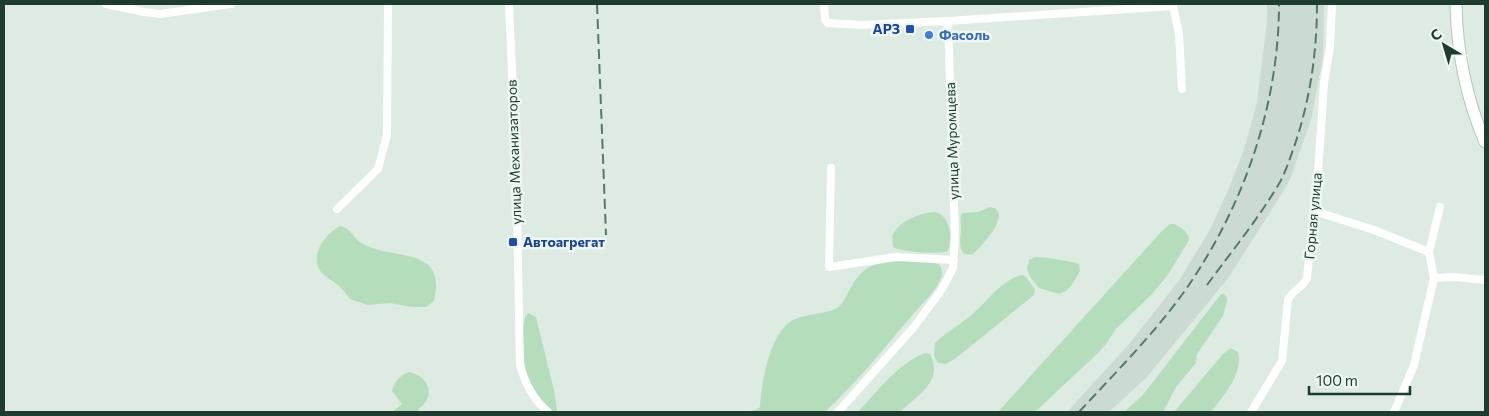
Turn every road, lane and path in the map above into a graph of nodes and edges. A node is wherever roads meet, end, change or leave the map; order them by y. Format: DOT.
graph roads {
  1 [pos="106,4"];
  2 [pos="232,4"];
  3 [pos="388,4"];
  4 [pos="508,4"];
  5 [pos="824,4"];
  6 [pos="1332,4"];
  7 [pos="1456,4"];
  8 [pos="948,21"];
  9 [pos="1182,89"];
  10 [pos="1485,142"];
  11 [pos="831,168"];
  12 [pos="1440,207"];
  13 [pos="337,209"];
  14 [pos="1314,211"];
  15 [pos="1429,252"];
  16 [pos="954,260"];
  17 [pos="1434,278"];
  18 [pos="1485,280"];
  19 [pos="548,412"];
  20 [pos="838,412"];
  21 [pos="1252,412"];
  22 [pos="1394,412"];
  1 -- 2 [label="street"];
  3 -- 13 [label="street"];
  4 -- 19 [label="street, улица Механизаторов"];
  5 -- 8 [label="street"];
  6 -- 14 [label="street, Горная улица"];
  7 -- 10 [label="street"];
  8 -- 9 [label="street"];
  8 -- 16 [label="street, улица Муромцева"];
  11 -- 16 [label="street"];
  12 -- 15 [label="street"];
  14 -- 15 [label="street"];
  14 -- 21 [label="street, Горная улица"];
  15 -- 17 [label="street"];
  16 -- 20 [label="street"];
  17 -- 18 [label="street"];
  17 -- 22 [label="street"];
}
